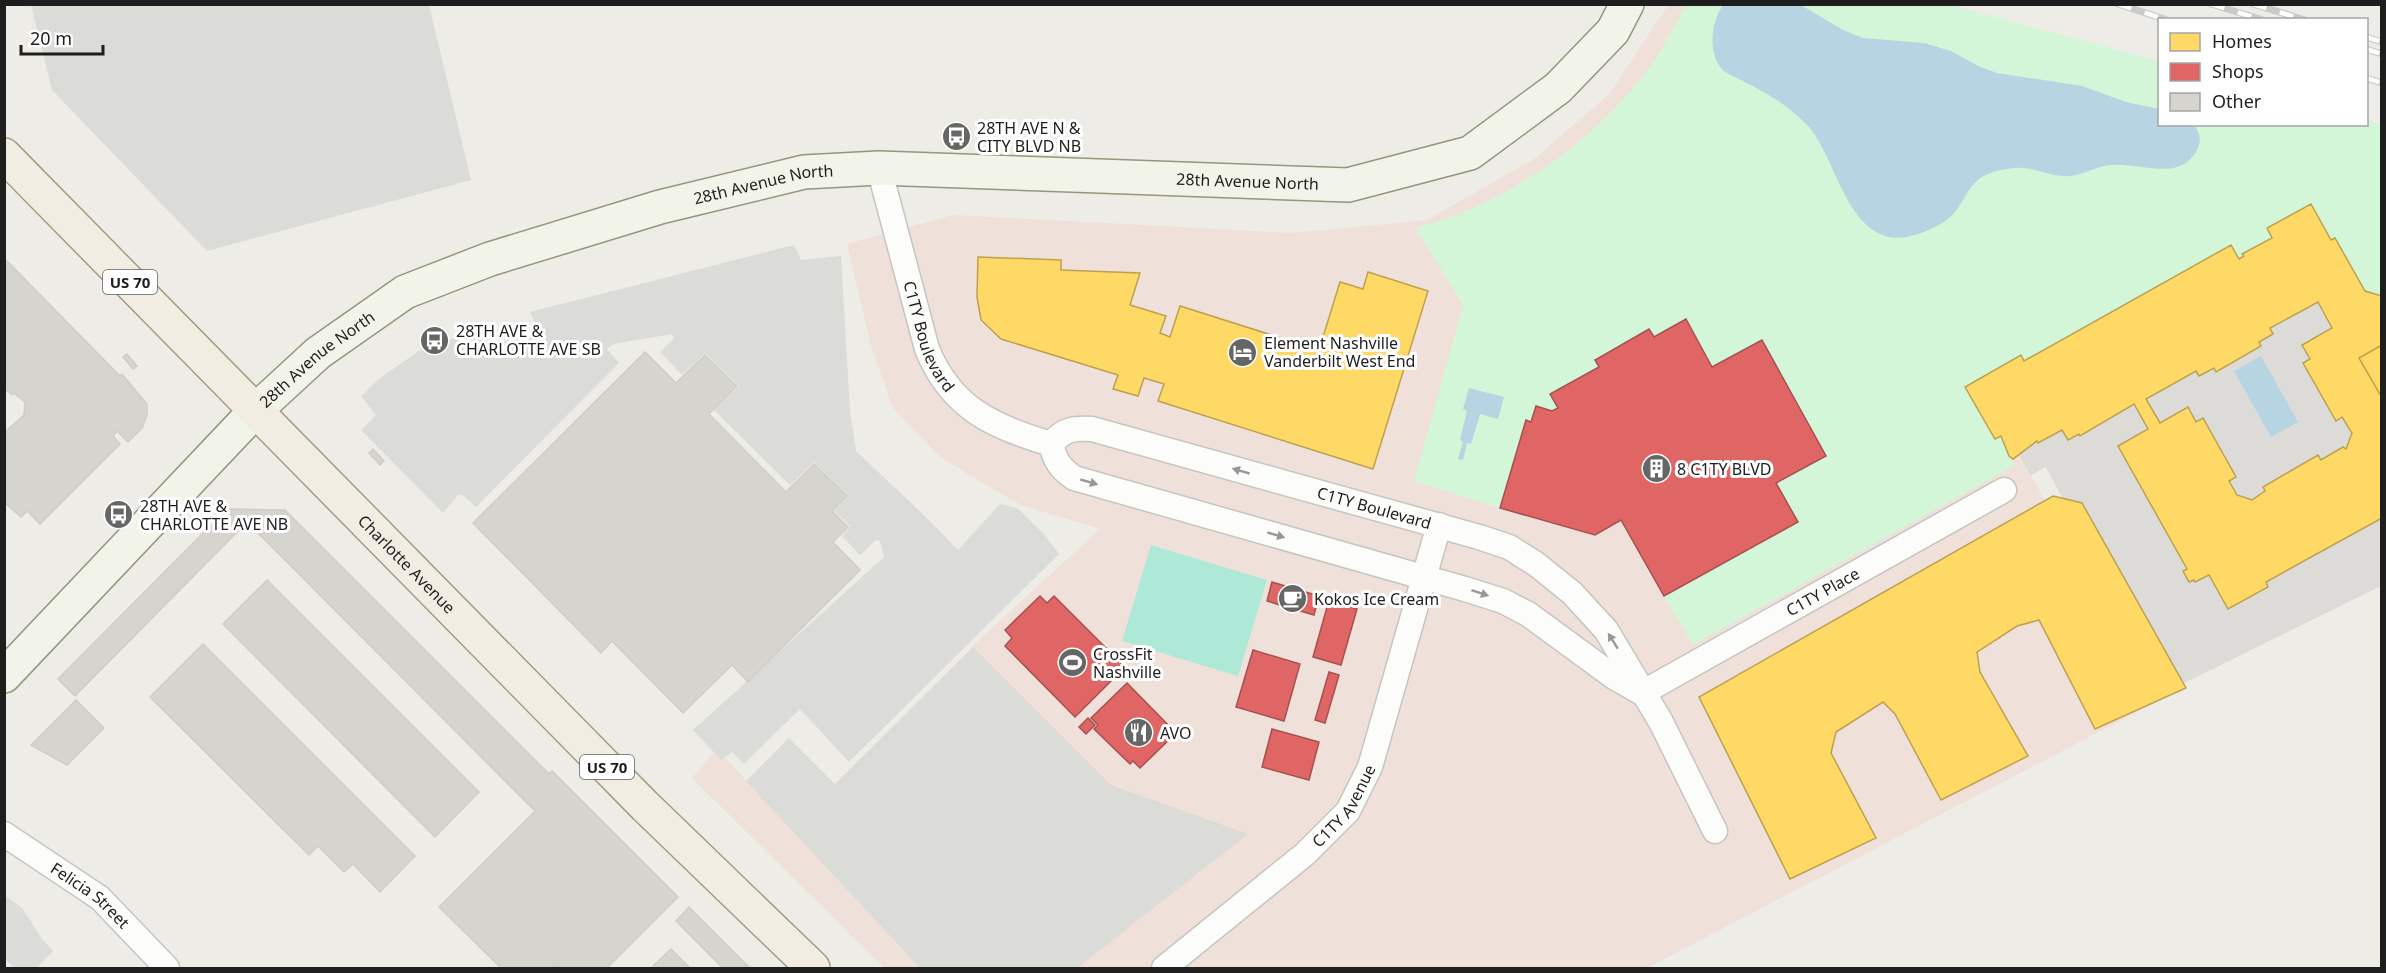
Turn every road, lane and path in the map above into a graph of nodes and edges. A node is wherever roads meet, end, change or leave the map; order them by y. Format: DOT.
graph roads {
  1 [pos="1627,4"];
  2 [pos="4,155"];
  3 [pos="879,168"];
  4 [pos="256,410"];
  5 [pos="1051,444"];
  6 [pos="2004,490"];
  7 [pos="1439,525"];
  8 [pos="1424,577"];
  9 [pos="4,676"];
  10 [pos="1642,693"];
  11 [pos="1714,831"];
  12 [pos="4,834"];
  13 [pos="167,969"];
  14 [pos="813,969"];
  15 [pos="1164,969"];
  1 -- 3 [label="main road, 28th Avenue North"];
  2 -- 4 [label="main road, Charlotte Avenue / US 70"];
  3 -- 4 [label="main road, 28th Avenue North"];
  3 -- 5 [label="street, C1TY Boulevard"];
  4 -- 9 [label="main road, 28th Avenue North"];
  4 -- 14 [label="main road, Charlotte Avenue / US 70"];
  7 -- 5 [label="street, C1TY Boulevard, one-way"];
  5 -- 8 [label="street, C1TY Boulevard, one-way"];
  6 -- 10 [label="street, C1TY Place"];
  7 -- 8 [label="street, C1TY Avenue"];
  10 -- 7 [label="street, C1TY Boulevard, one-way"];
  8 -- 10 [label="street, C1TY Boulevard, one-way"];
  8 -- 15 [label="street, C1TY Avenue"];
  10 -- 11 [label="street, C1TY Boulevard"];
  12 -- 13 [label="street, Felicia Street"];
}
